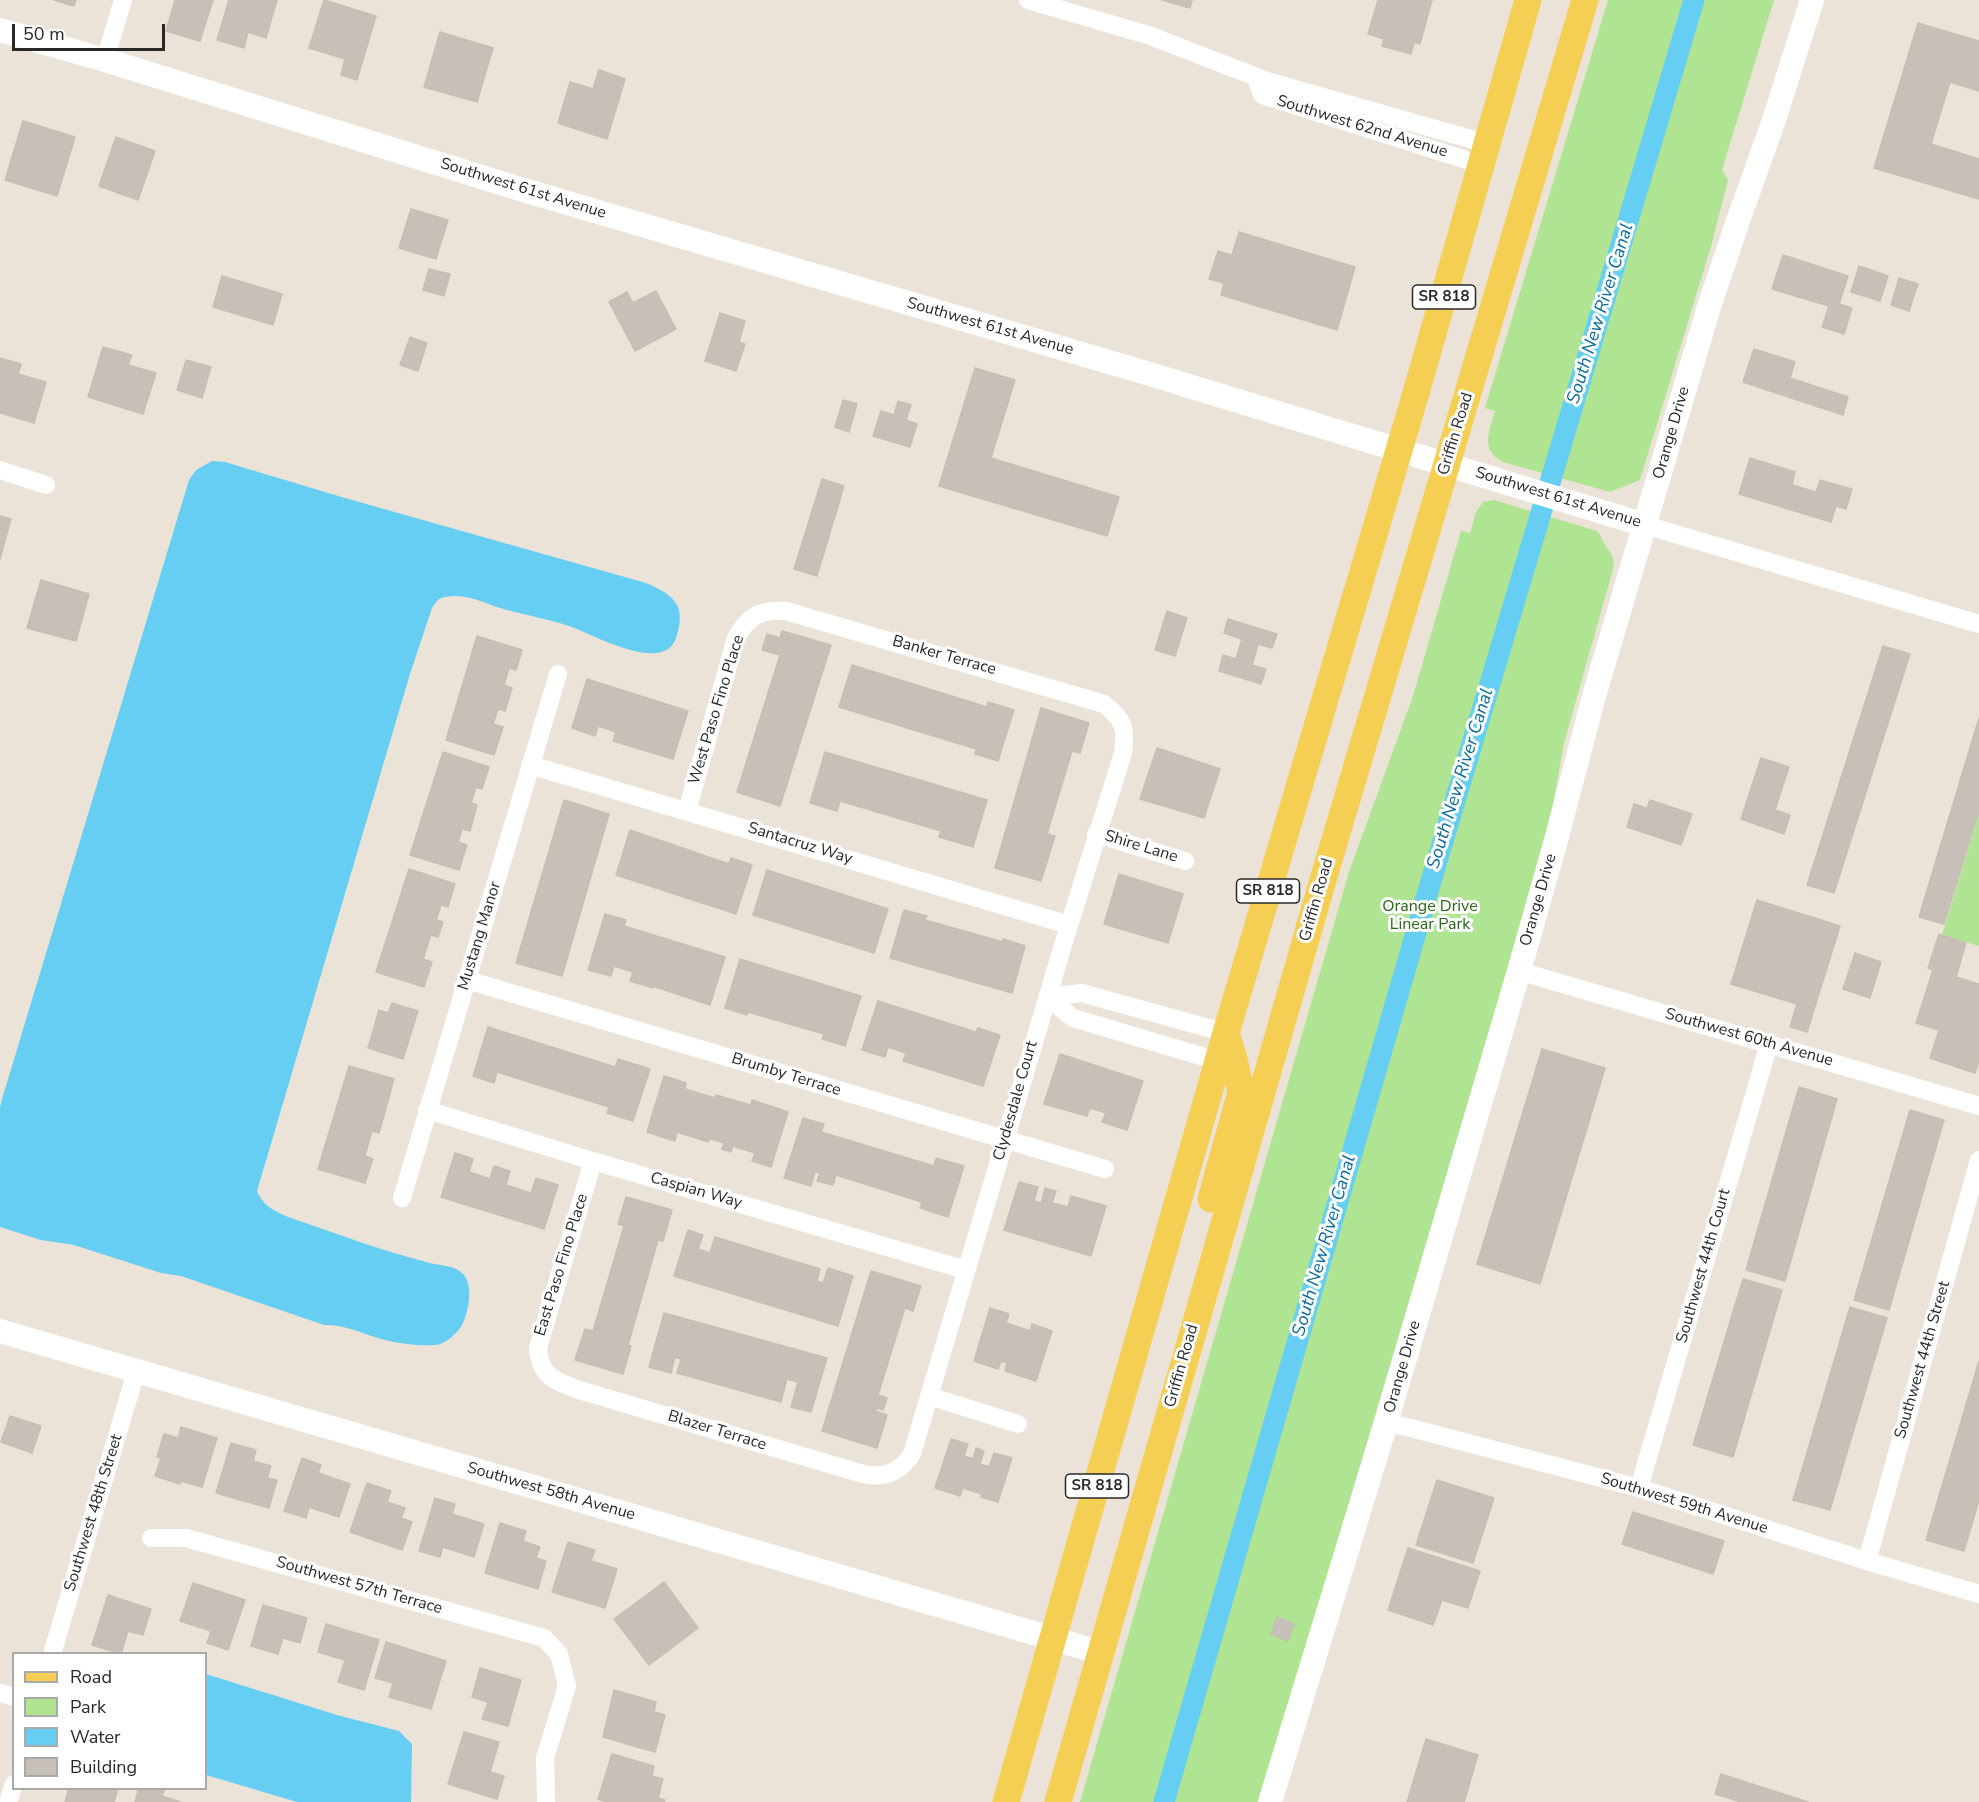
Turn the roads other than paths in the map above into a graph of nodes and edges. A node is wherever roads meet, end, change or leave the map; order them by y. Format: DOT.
graph roads {
  1 [pos="123,0"];
  2 [pos="1028,0"];
  3 [pos="1528,0"];
  4 [pos="1586,0"];
  5 [pos="1812,0"];
  6 [pos="0,30"];
  7 [pos="105,60"];
  8 [pos="1485,155"];
  9 [pos="1399,449"];
  10 [pos="1447,464"];
  11 [pos="0,470"];
  12 [pos="46,485"];
  13 [pos="1645,525"];
  14 [pos="757,616"];
  15 [pos="1979,624"];
  16 [pos="558,674"];
  17 [pos="1122,725"];
  18 [pos="530,765"];
  19 [pos="687,811"];
  20 [pos="1096,834"];
  21 [pos="1185,861"];
  22 [pos="1069,925"];
  23 [pos="1519,971"];
  24 [pos="467,980"];
  25 [pos="1047,997"];
  26 [pos="1226,1034"];
  27 [pos="1769,1044"];
  28 [pos="1218,1061"];
  29 [pos="1979,1106"];
  30 [pos="427,1110"];
  31 [pos="1005,1141"];
  32 [pos="1979,1160"];
  33 [pos="593,1161"];
  34 [pos="1105,1169"];
  35 [pos="402,1198"];
  36 [pos="966,1270"];
  37 [pos="1197,1312"];
  38 [pos="0,1331"];
  39 [pos="543,1370"];
  40 [pos="136,1372"];
  41 [pos="929,1396"];
  42 [pos="1386,1423"];
  43 [pos="1018,1424"];
  44 [pos="895,1472"];
  45 [pos="1639,1488"];
  46 [pos="152,1538"];
  47 [pos="1867,1561"];
  48 [pos="1979,1594"];
  49 [pos="1053,1639"];
  50 [pos="52,1652"];
  51 [pos="1102,1653"];
  52 [pos="546,1802"];
  53 [pos="1005,1802"];
  54 [pos="1058,1802"];
  55 [pos="1270,1802"];
  1 -- 7 [label="street"];
  2 -- 8 [label="street, Southwest 62nd Avenue"];
  3 -- 8 [label="main road, SR 818"];
  4 -- 10 [label="main road, Griffin Road / SR 818"];
  5 -- 13 [label="street, Orange Drive"];
  6 -- 7 [label="street, Southwest 61st Avenue"];
  7 -- 9 [label="street, Southwest 61st Avenue"];
  8 -- 9 [label="main road, SR 818"];
  9 -- 10 [label="street, Southwest 61st Avenue"];
  9 -- 26 [label="main road, SR 818"];
  10 -- 13 [label="street, Southwest 61st Avenue"];
  10 -- 37 [label="main road, Griffin Road / SR 818"];
  11 -- 12 [label="street"];
  13 -- 15 [label="street, Southwest 61st Avenue"];
  13 -- 23 [label="street, Orange Drive"];
  14 -- 17 [label="street, Banker Terrace"];
  14 -- 19 [label="street, West Paso Fino Place"];
  16 -- 18 [label="street, Mustang Manor"];
  17 -- 20 [label="street, Clydesdale Court"];
  18 -- 19 [label="street, Santacruz Way"];
  18 -- 24 [label="street, Mustang Manor"];
  19 -- 22 [label="street, Santacruz Way"];
  20 -- 21 [label="street, Shire Lane"];
  20 -- 22 [label="street, Clydesdale Court"];
  22 -- 25 [label="street, Clydesdale Court"];
  23 -- 27 [label="street, Southwest 60th Avenue"];
  23 -- 42 [label="street, Orange Drive"];
  24 -- 30 [label="street, Mustang Manor"];
  24 -- 31 [label="street, Brumby Terrace"];
  25 -- 26 [label="street"];
  25 -- 28 [label="street"];
  25 -- 31 [label="street, Clydesdale Court"];
  26 -- 28 [label="main road, SR 818"];
  26 -- 37 [label="main road"];
  27 -- 29 [label="street, Southwest 60th Avenue"];
  27 -- 45 [label="street, Southwest 44th Court"];
  28 -- 49 [label="main road, SR 818"];
  30 -- 33 [label="street, Caspian Way"];
  30 -- 35 [label="street, Mustang Manor"];
  31 -- 34 [label="street, Brumby Terrace"];
  31 -- 36 [label="street, Clydesdale Court"];
  32 -- 47 [label="street, Southwest 44th Street"];
  33 -- 36 [label="street, Caspian Way"];
  33 -- 39 [label="street, East Paso Fino Place"];
  36 -- 41 [label="street, Clydesdale Court"];
  37 -- 51 [label="main road, Griffin Road / SR 818"];
  38 -- 40 [label="street, Southwest 58th Avenue"];
  39 -- 44 [label="street, Blazer Terrace"];
  40 -- 49 [label="street, Southwest 58th Avenue"];
  40 -- 50 [label="street, Southwest 48th Street"];
  41 -- 43 [label="street"];
  41 -- 44 [label="street, Clydesdale Court"];
  42 -- 45 [label="street, Southwest 59th Avenue"];
  42 -- 55 [label="street, Orange Drive"];
  45 -- 47 [label="street, Southwest 59th Avenue"];
  46 -- 52 [label="street, Southwest 57th Terrace"];
  47 -- 48 [label="street, Southwest 59th Avenue"];
  49 -- 51 [label="street, Southwest 58th Avenue"];
  49 -- 53 [label="main road, SR 818"];
  51 -- 54 [label="main road, Griffin Road / SR 818"];
}
